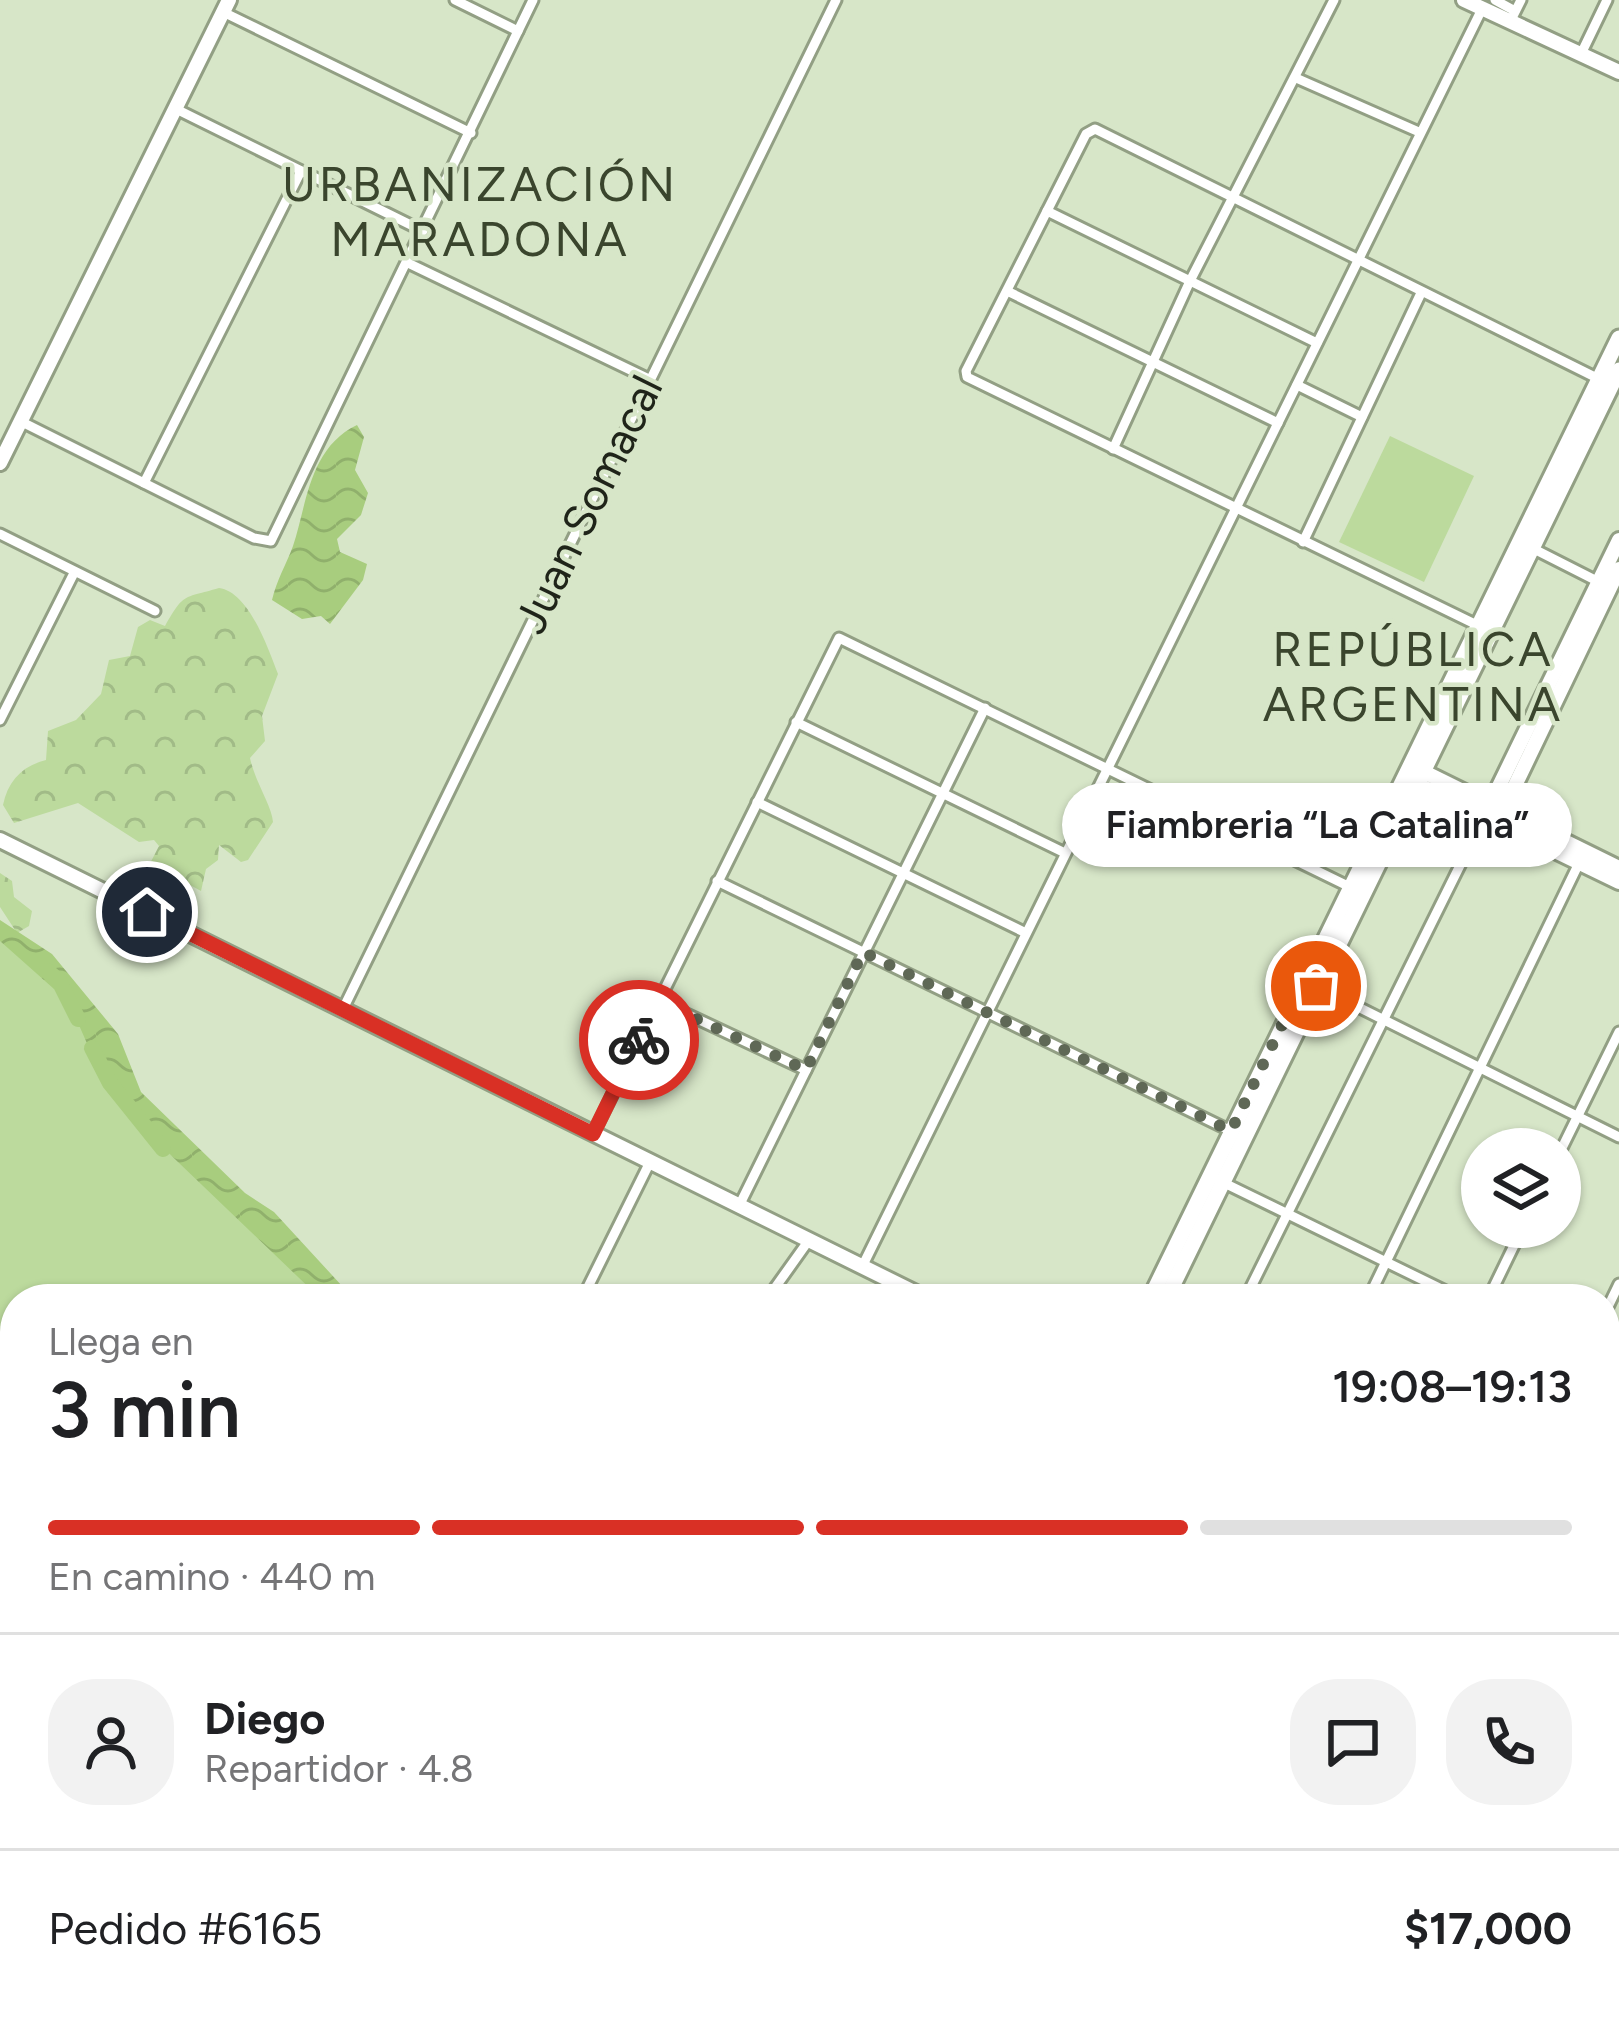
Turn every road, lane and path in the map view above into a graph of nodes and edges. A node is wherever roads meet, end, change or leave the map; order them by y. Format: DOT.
graph roads {
  1 [pos="455,0"];
  2 [pos="533,0"];
  3 [pos="836,0"];
  4 [pos="1334,0"];
  5 [pos="1464,0"];
  6 [pos="1521,0"];
  7 [pos="1607,0"];
  8 [pos="1488,5"];
  9 [pos="226,6"];
  10 [pos="1513,17"];
  11 [pos="518,31"];
  12 [pos="1581,54"];
  13 [pos="1619,72"];
  14 [pos="1296,78"];
  15 [pos="174,108"];
  16 [pos="1418,132"];
  17 [pos="471,134"];
  18 [pos="301,171"];
  19 [pos="1234,198"];
  20 [pos="1047,211"];
  21 [pos="422,231"];
  22 [pos="1356,259"];
  23 [pos="410,264"];
  24 [pos="1190,281"];
  25 [pos="1007,291"];
  26 [pos="1421,293"];
  27 [pos="1619,338"];
  28 [pos="1317,343"];
  29 [pos="1152,362"];
  30 [pos="1619,370"];
  31 [pos="649,379"];
  32 [pos="1599,379"];
  33 [pos="1297,385"];
  34 [pos="1362,417"];
  35 [pos="20,421"];
  36 [pos="1279,423"];
  37 [pos="1113,449"];
  38 [pos="0,463"];
  39 [pos="144,483"];
  40 [pos="1236,511"];
  41 [pos="0,534"];
  42 [pos="1619,540"];
  43 [pos="1303,542"];
  44 [pos="1525,544"];
  45 [pos="1619,568"];
  46 [pos="74,573"];
  47 [pos="1605,584"];
  48 [pos="155,611"];
  49 [pos="1477,625"];
  50 [pos="985,708"];
  51 [pos="0,720"];
  52 [pos="796,722"];
  53 [pos="1108,768"];
  54 [pos="1413,774"];
  55 [pos="941,795"];
  56 [pos="757,802"];
  57 [pos="1493,814"];
  58 [pos="0,840"];
  59 [pos="1065,853"];
  60 [pos="1582,857"];
  61 [pos="1619,868"];
  62 [pos="902,875"];
  63 [pos="717,881"];
  64 [pos="1619,882"];
  65 [pos="1355,890"];
  66 [pos="1026,934"];
  67 [pos="863,952"];
  68 [pos="1310,984"];
  69 [pos="658,1001"];
  70 [pos="343,1009"];
  71 [pos="987,1012"];
  72 [pos="1382,1021"];
  73 [pos="1619,1032"];
  74 [pos="1480,1069"];
  75 [pos="806,1070"];
  76 [pos="1577,1117"];
  77 [pos="1572,1128"];
  78 [pos="1231,1131"];
  79 [pos="593,1134"];
  80 [pos="1619,1137"];
  81 [pos="650,1162"];
  82 [pos="1216,1179"];
  83 [pos="739,1206"];
  84 [pos="1286,1213"];
  85 [pos="809,1240"];
  86 [pos="1512,1248"];
  87 [pos="1386,1262"];
  88 [pos="862,1267"];
  89 [pos="589,1284"];
  90 [pos="778,1284"];
  91 [pos="897,1284"];
  92 [pos="1158,1284"];
  93 [pos="1172,1284"];
  94 [pos="1252,1284"];
  95 [pos="1375,1284"];
  96 [pos="1431,1284"];
  97 [pos="1494,1284"];
  1 -- 11 [label="street"];
  2 -- 11 [label="street"];
  3 -- 31 [label="street, Juan Somacal"];
  4 -- 14 [label="street"];
  5 -- 8 [label="main road"];
  6 -- 10 [label="street"];
  7 -- 12 [label="street"];
  8 -- 10 [label="main road"];
  8 -- 16 [label="street"];
  9 -- 15 [label="main road"];
  9 -- 17 [label="street"];
  10 -- 12 [label="main road"];
  11 -- 17 [label="street"];
  12 -- 13 [label="main road"];
  14 -- 16 [label="street"];
  14 -- 19 [label="street"];
  15 -- 18 [label="street"];
  15 -- 35 [label="main road"];
  16 -- 22 [label="street"];
  17 -- 21 [label="street"];
  18 -- 21 [label="street"];
  18 -- 39 [label="street"];
  19 -- 20 [label="street"];
  19 -- 22 [label="street"];
  19 -- 24 [label="street"];
  20 -- 24 [label="street"];
  20 -- 25 [label="street"];
  21 -- 23 [label="street"];
  22 -- 26 [label="street"];
  22 -- 28 [label="street"];
  23 -- 31 [label="street"];
  23 -- 39 [label="street"];
  24 -- 28 [label="street"];
  24 -- 29 [label="street"];
  25 -- 29 [label="street"];
  25 -- 37 [label="street"];
  26 -- 32 [label="street"];
  26 -- 34 [label="street"];
  27 -- 32 [label="main road"];
  28 -- 33 [label="street"];
  29 -- 36 [label="street"];
  29 -- 37 [label="street"];
  30 -- 44 [label="main road"];
  31 -- 70 [label="street, Juan Somacal"];
  32 -- 44 [label="main road"];
  33 -- 34 [label="street"];
  33 -- 36 [label="street"];
  34 -- 43 [label="street"];
  35 -- 38 [label="main road"];
  35 -- 39 [label="street"];
  36 -- 40 [label="street"];
  37 -- 40 [label="street"];
  40 -- 43 [label="street"];
  40 -- 53 [label="street"];
  41 -- 46 [label="street"];
  42 -- 47 [label="main road"];
  43 -- 49 [label="street"];
  44 -- 47 [label="street"];
  44 -- 49 [label="main road"];
  44 -- 54 [label="main road"];
  45 -- 47 [label="main road"];
  46 -- 48 [label="street"];
  46 -- 51 [label="street"];
  47 -- 57 [label="main road"];
  49 -- 54 [label="main road"];
  50 -- 52 [label="street"];
  50 -- 53 [label="street"];
  50 -- 55 [label="street"];
  52 -- 55 [label="street"];
  52 -- 56 [label="street"];
  53 -- 59 [label="street"];
  53 -- 65 [label="street"];
  54 -- 57 [label="main road"];
  54 -- 65 [label="main road"];
  55 -- 59 [label="street"];
  55 -- 62 [label="street"];
  56 -- 62 [label="street"];
  56 -- 63 [label="street"];
  57 -- 60 [label="main road"];
  57 -- 72 [label="street"];
  58 -- 70 [label="main road"];
  59 -- 66 [label="street"];
  60 -- 61 [label="main road"];
  60 -- 64 [label="main road"];
  60 -- 74 [label="street"];
  62 -- 66 [label="street"];
  62 -- 67 [label="street"];
  63 -- 67 [label="street"];
  63 -- 69 [label="street"];
  65 -- 68 [label="main road"];
  66 -- 71 [label="street"];
  67 -- 71 [label="street"];
  67 -- 75 [label="street"];
  68 -- 72 [label="street"];
  68 -- 78 [label="main road"];
  68 -- 82 [label="main road"];
  69 -- 75 [label="street"];
  69 -- 79 [label="street"];
  70 -- 79 [label="main road"];
  71 -- 78 [label="street"];
  71 -- 88 [label="street"];
  72 -- 74 [label="street"];
  72 -- 84 [label="street"];
  73 -- 76 [label="street"];
  74 -- 76 [label="street"];
  74 -- 87 [label="street"];
  75 -- 83 [label="street"];
  76 -- 77 [label="street"];
  76 -- 80 [label="street"];
  78 -- 82 [label="main road"];
  79 -- 81 [label="main road"];
  81 -- 83 [label="main road"];
  81 -- 89 [label="street"];
  82 -- 84 [label="street"];
  82 -- 92 [label="main road"];
  82 -- 93 [label="main road"];
  83 -- 85 [label="main road"];
  84 -- 87 [label="street"];
  84 -- 94 [label="street"];
  85 -- 88 [label="main road"];
  85 -- 90 [label="street"];
  86 -- 97 [label="street"];
  87 -- 95 [label="street"];
  87 -- 96 [label="street"];
  88 -- 91 [label="main road"];
}
